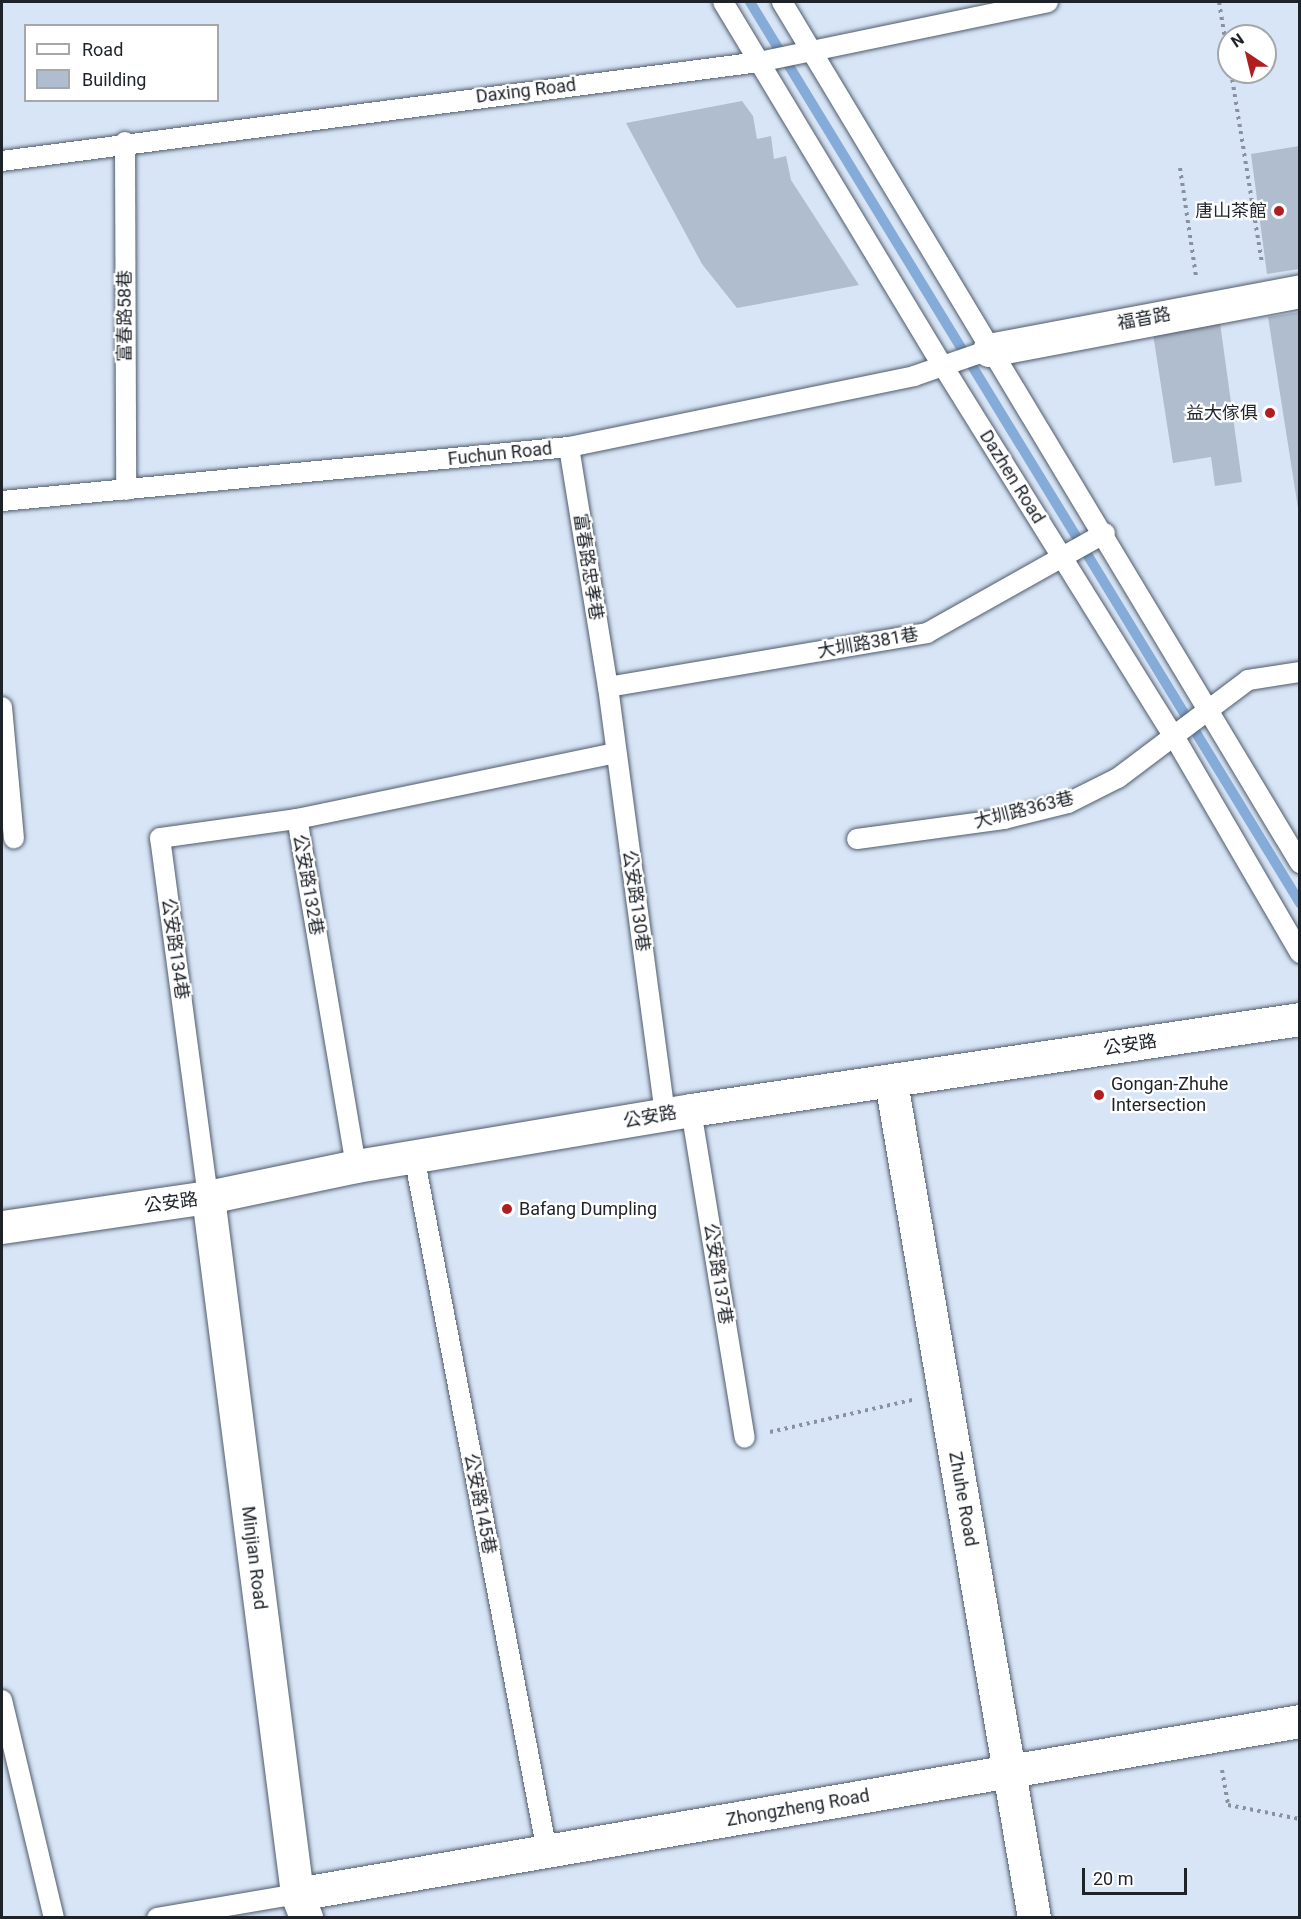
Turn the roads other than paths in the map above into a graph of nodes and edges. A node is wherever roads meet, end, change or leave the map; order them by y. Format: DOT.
graph roads {
  1 [pos="723,2"];
  2 [pos="782,2"];
  3 [pos="1048,2"];
  4 [pos="812,51"];
  5 [pos="759,62"];
  6 [pos="125,142"];
  7 [pos="2,161"];
  8 [pos="1299,291"];
  9 [pos="989,350"];
  10 [pos="943,366"];
  11 [pos="569,447"];
  12 [pos="126,490"];
  13 [pos="2,501"];
  14 [pos="1105,533"];
  15 [pos="1060,555"];
  16 [pos="1299,672"];
  17 [pos="608,687"];
  18 [pos="2,707"];
  19 [pos="1211,710"];
  20 [pos="1175,738"];
  21 [pos="616,753"];
  22 [pos="297,819"];
  23 [pos="14,838"];
  24 [pos="857,839"];
  25 [pos="1299,863"];
  26 [pos="1299,953"];
  27 [pos="1299,1019"];
  28 [pos="891,1082"];
  29 [pos="678,1113"];
  30 [pos="414,1156"];
  31 [pos="356,1166"];
  32 [pos="208,1197"];
  33 [pos="2,1227"];
  34 [pos="745,1438"];
  35 [pos="2,1700"];
  36 [pos="1299,1721"];
  37 [pos="1010,1770"];
  38 [pos="547,1851"];
  39 [pos="301,1906"];
  40 [pos="54,1917"];
  41 [pos="157,1917"];
  42 [pos="1034,1917"];
  1 -- 5 [label="lane, Dazhen Road"];
  2 -- 4 [label="lane"];
  3 -- 4 [label="lane, Daxing Road"];
  4 -- 5 [label="lane, Daxing Road"];
  4 -- 9 [label="lane"];
  5 -- 6 [label="lane, Daxing Road"];
  5 -- 10 [label="lane, Dazhen Road"];
  6 -- 7 [label="lane, Daxing Road"];
  6 -- 12 [label="lane, 富春路58巷"];
  8 -- 9 [label="street, 福音路"];
  9 -- 10 [label="lane, Fuchun Road"];
  9 -- 14 [label="lane"];
  10 -- 11 [label="lane, Fuchun Road"];
  10 -- 15 [label="lane, Dazhen Road"];
  11 -- 12 [label="lane, Fuchun Road"];
  11 -- 17 [label="lane, 富春路忠孝巷"];
  12 -- 13 [label="lane, Fuchun Road"];
  14 -- 15 [label="lane, 大圳路381巷"];
  14 -- 19 [label="lane"];
  15 -- 17 [label="lane, 大圳路381巷"];
  15 -- 20 [label="lane, Dazhen Road"];
  16 -- 19 [label="lane, 大圳路363巷"];
  17 -- 21 [label="lane, 公安路130巷"];
  18 -- 23 [label="lane"];
  19 -- 20 [label="lane, 大圳路363巷"];
  19 -- 25 [label="lane"];
  20 -- 24 [label="lane, 大圳路363巷"];
  20 -- 26 [label="lane, Dazhen Road"];
  21 -- 22 [label="lane, 公安路132巷"];
  21 -- 29 [label="lane, 公安路130巷"];
  22 -- 31 [label="lane, 公安路132巷"];
  22 -- 32 [label="lane, 公安路134巷"];
  27 -- 28 [label="street, 公安路"];
  28 -- 29 [label="street, 公安路"];
  28 -- 37 [label="street, Zhuhe Road"];
  29 -- 30 [label="street, 公安路"];
  29 -- 34 [label="lane, 公安路137巷"];
  30 -- 31 [label="street, 公安路"];
  30 -- 38 [label="lane, 公安路145巷"];
  31 -- 32 [label="street, 公安路"];
  32 -- 33 [label="street, 公安路"];
  32 -- 39 [label="street, Minjian Road"];
  35 -- 40 [label="lane"];
  36 -- 37 [label="street, Zhongzheng Road"];
  37 -- 38 [label="street, Zhongzheng Road"];
  37 -- 42 [label="street, Zhuhe Road"];
  38 -- 39 [label="street, Zhongzheng Road"];
  39 -- 41 [label="lane"];
}
